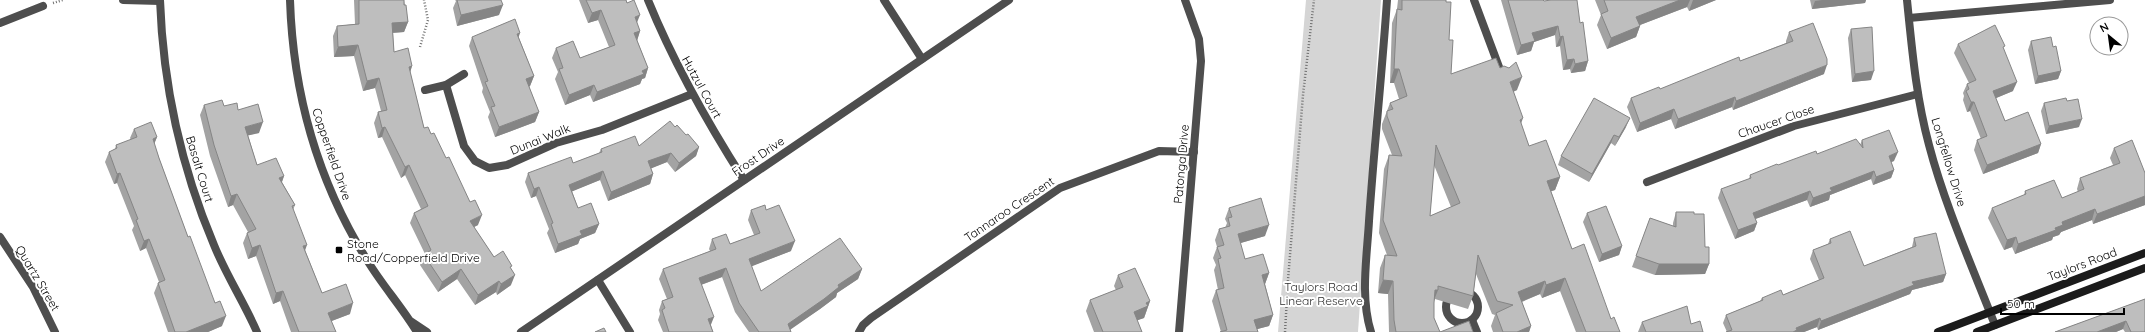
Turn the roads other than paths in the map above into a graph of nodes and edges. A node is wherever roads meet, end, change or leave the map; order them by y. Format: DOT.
graph roads {
  1 [pos="123,0"];
  2 [pos="160,0"];
  3 [pos="290,0"];
  4 [pos="648,0"];
  5 [pos="884,0"];
  6 [pos="1008,0"];
  7 [pos="1185,0"];
  8 [pos="1387,0"];
  9 [pos="1474,0"];
  10 [pos="1907,0"];
  11 [pos="2110,0"];
  12 [pos="43,6"];
  13 [pos="1909,18"];
  14 [pos="0,22"];
  15 [pos="922,59"];
  16 [pos="464,74"];
  17 [pos="1503,76"];
  18 [pos="446,85"];
  19 [pos="425,90"];
  20 [pos="692,94"];
  21 [pos="1918,94"];
  22 [pos="1194,152"];
  23 [pos="744,180"];
  24 [pos="1647,182"];
  25 [pos="0,237"];
  26 [pos="2145,253"];
  27 [pos="2145,268"];
  28 [pos="598,280"];
  29 [pos="1990,312"];
  30 [pos="410,320"];
  31 [pos="1472,320"];
  32 [pos="1995,325"];
  33 [pos="55,332"];
  34 [pos="257,332"];
  35 [pos="417,332"];
  36 [pos="427,332"];
  37 [pos="521,332"];
  38 [pos="630,332"];
  39 [pos="858,332"];
  40 [pos="1179,332"];
  41 [pos="1371,332"];
  42 [pos="1477,332"];
  43 [pos="1938,332"];
  44 [pos="1977,332"];
  1 -- 2 [label="street, Basalt Court"];
  2 -- 34 [label="street, Basalt Court"];
  3 -- 30 [label="street, Copperfield Drive"];
  4 -- 20 [label="street, Hutzul Court"];
  5 -- 15 [label="street"];
  6 -- 15 [label="street, Frost Drive"];
  7 -- 22 [label="street, Patonga Drive"];
  8 -- 41 [label="street"];
  9 -- 17 [label="street"];
  10 -- 13 [label="street, Longfellow Drive"];
  11 -- 13 [label="street"];
  12 -- 14 [label="street"];
  13 -- 21 [label="street, Longfellow Drive"];
  15 -- 23 [label="street, Frost Drive"];
  16 -- 18 [label="street"];
  18 -- 19 [label="street"];
  18 -- 20 [label="street, Dunai Walk"];
  20 -- 23 [label="street, Hutzul Court"];
  21 -- 24 [label="street, Chaucer Close"];
  21 -- 29 [label="street, Longfellow Drive"];
  22 -- 39 [label="street, Tannaroo Crescent"];
  22 -- 40 [label="street, Patonga Drive"];
  23 -- 28 [label="street, Frost Drive"];
  25 -- 33 [label="street, Quartz Street"];
  26 -- 29 [label="main road, Taylors Road"];
  27 -- 32 [label="main road"];
  28 -- 37 [label="street, Frost Drive"];
  28 -- 38 [label="street"];
  29 -- 32 [label="street, Longfellow Drive"];
  29 -- 43 [label="main road, Taylors Road"];
  30 -- 35 [label="street, Copperfield Drive"];
  30 -- 36 [label="street, Copperfield Drive"];
  31 -- 31 [label="street"];
  31 -- 42 [label="street"];
  32 -- 44 [label="main road"];
}
